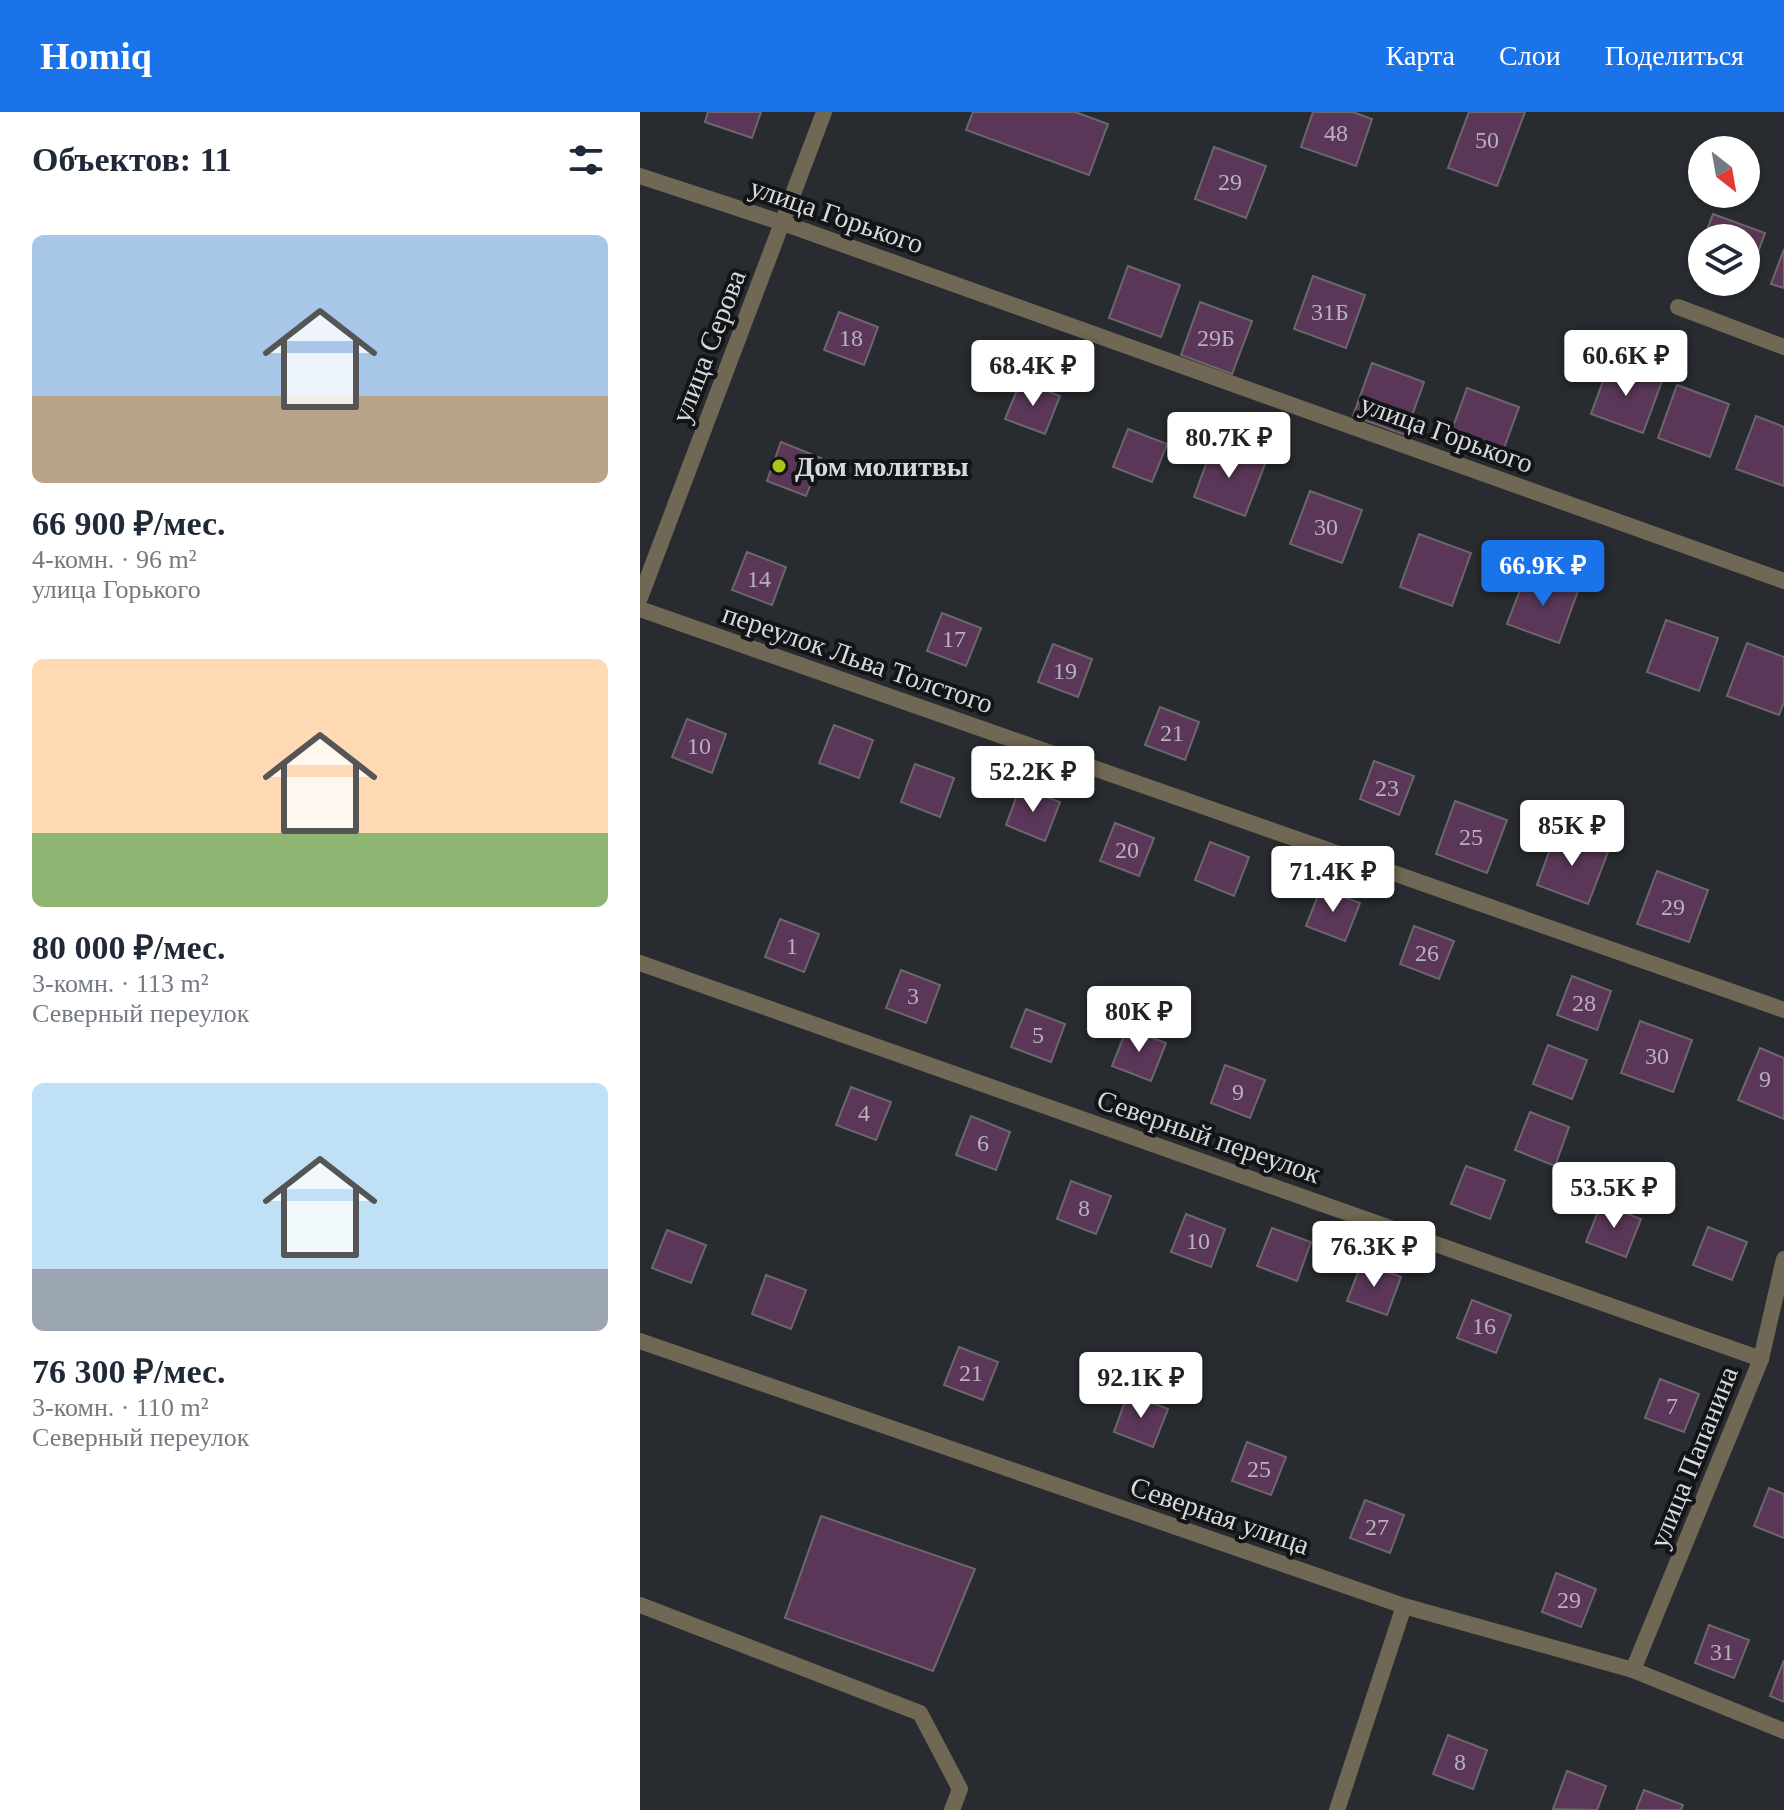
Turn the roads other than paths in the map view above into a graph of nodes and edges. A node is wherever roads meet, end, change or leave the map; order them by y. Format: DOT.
graph roads {
  1 [pos="824,112"];
  2 [pos="640,176"];
  3 [pos="783,223"];
  4 [pos="1678,307"];
  5 [pos="1784,347"];
  6 [pos="1784,581"];
  7 [pos="640,598"];
  8 [pos="640,609"];
  9 [pos="640,963"];
  10 [pos="1784,1010"];
  11 [pos="1784,1259"];
  12 [pos="640,1341"];
  13 [pos="1761,1359"];
  14 [pos="640,1605"];
  15 [pos="1404,1606"];
  16 [pos="1633,1670"];
  17 [pos="1784,1731"];
  18 [pos="952,1810"];
  19 [pos="1337,1810"];
  1 -- 3 [label="street, улица Серова"];
  2 -- 3 [label="street, улица Горького"];
  3 -- 6 [label="street, улица Горького"];
  3 -- 7 [label="street, улица Серова"];
  4 -- 5 [label="street"];
  8 -- 10 [label="street, переулок Льва Толстого"];
  9 -- 13 [label="street, Северный переулок"];
  11 -- 13 [label="street, улица Папанина"];
  12 -- 15 [label="street, Северная улица"];
  13 -- 16 [label="street, улица Папанина"];
  14 -- 18 [label="street"];
  15 -- 16 [label="street, Северная улица"];
  15 -- 19 [label="street"];
  16 -- 17 [label="street, Северная улица"];
}
